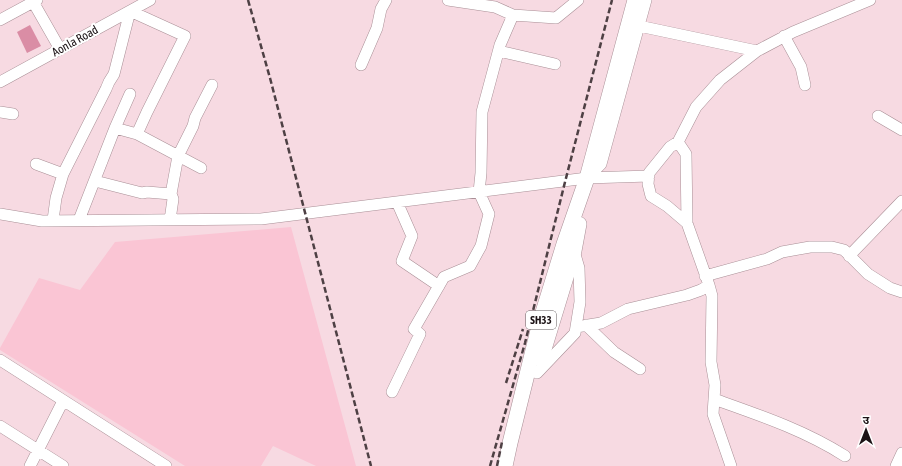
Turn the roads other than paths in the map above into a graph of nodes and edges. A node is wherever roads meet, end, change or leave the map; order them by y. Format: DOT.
graph roads {
  1 [pos="150,0"];
  2 [pos="386,0"];
  3 [pos="448,0"];
  4 [pos="578,0"];
  5 [pos="635,0"];
  6 [pos="646,0"];
  7 [pos="870,0"];
  8 [pos="34,1"];
  9 [pos="496,4"];
  10 [pos="130,10"];
  11 [pos="513,15"];
  12 [pos="0,20"];
  13 [pos="638,26"];
  14 [pos="784,36"];
  15 [pos="60,49"];
  16 [pos="498,51"];
  17 [pos="757,51"];
  18 [pos="554,64"];
  19 [pos="361,65"];
  20 [pos="0,82"];
  21 [pos="212,85"];
  22 [pos="805,85"];
  23 [pos="130,94"];
  24 [pos="0,112"];
  25 [pos="13,114"];
  26 [pos="878,116"];
  27 [pos="116,128"];
  28 [pos="902,130"];
  29 [pos="137,134"];
  30 [pos="678,142"];
  31 [pos="178,156"];
  32 [pos="36,164"];
  33 [pos="200,168"];
  34 [pos="63,174"];
  35 [pos="649,176"];
  36 [pos="587,178"];
  37 [pos="95,181"];
  38 [pos="479,192"];
  39 [pos="172,194"];
  40 [pos="902,201"];
  41 [pos="397,202"];
  42 [pos="0,214"];
  43 [pos="53,220"];
  44 [pos="79,220"];
  45 [pos="170,220"];
  46 [pos="686,223"];
  47 [pos="574,251"];
  48 [pos="850,256"];
  49 [pos="707,280"];
  50 [pos="439,286"];
  51 [pos="902,292"];
  52 [pos="581,326"];
  53 [pos="0,360"];
  54 [pos="640,368"];
  55 [pos="536,373"];
  56 [pos="392,392"];
  57 [pos="714,398"];
  58 [pos="63,401"];
  59 [pos="0,426"];
  60 [pos="38,450"];
  61 [pos="902,453"];
  62 [pos="845,456"];
  63 [pos="30,466"];
  64 [pos="63,466"];
  65 [pos="166,466"];
  66 [pos="505,466"];
  67 [pos="514,466"];
  68 [pos="731,466"];
  69 [pos="896,466"];
  1 -- 10 [label="street, Aonla Road"];
  2 -- 19 [label="street"];
  3 -- 9 [label="street"];
  4 -- 11 [label="street"];
  5 -- 36 [label="main road"];
  6 -- 13 [label="street"];
  7 -- 14 [label="street"];
  8 -- 12 [label="street"];
  8 -- 15 [label="street"];
  9 -- 11 [label="street"];
  10 -- 15 [label="street, Aonla Road"];
  10 -- 29 [label="street"];
  10 -- 34 [label="street"];
  11 -- 16 [label="street"];
  13 -- 17 [label="street"];
  13 -- 36 [label="street"];
  14 -- 17 [label="street"];
  14 -- 22 [label="street"];
  15 -- 20 [label="street, Aonla Road"];
  16 -- 18 [label="street"];
  16 -- 38 [label="street"];
  17 -- 30 [label="street"];
  21 -- 31 [label="street"];
  23 -- 27 [label="street"];
  24 -- 25 [label="street"];
  26 -- 28 [label="street"];
  27 -- 29 [label="street"];
  27 -- 37 [label="street"];
  29 -- 31 [label="street"];
  30 -- 35 [label="street"];
  30 -- 46 [label="street"];
  31 -- 33 [label="street"];
  31 -- 39 [label="street"];
  32 -- 34 [label="street"];
  34 -- 43 [label="street"];
  35 -- 36 [label="street"];
  35 -- 46 [label="street"];
  36 -- 38 [label="street"];
  36 -- 47 [label="main road, SH33"];
  36 -- 66 [label="main road, SH33"];
  37 -- 39 [label="street"];
  37 -- 44 [label="street"];
  38 -- 41 [label="street"];
  38 -- 50 [label="street"];
  39 -- 45 [label="street"];
  40 -- 48 [label="street"];
  41 -- 45 [label="street"];
  41 -- 50 [label="street"];
  42 -- 43 [label="street"];
  43 -- 44 [label="street"];
  44 -- 45 [label="street"];
  46 -- 49 [label="street"];
  47 -- 52 [label="street"];
  47 -- 55 [label="main road, SH33"];
  48 -- 49 [label="street"];
  48 -- 51 [label="street"];
  49 -- 52 [label="street"];
  49 -- 57 [label="street"];
  50 -- 56 [label="street"];
  52 -- 54 [label="street"];
  52 -- 55 [label="street"];
  53 -- 58 [label="street"];
  55 -- 67 [label="main road, SH33"];
  57 -- 62 [label="street"];
  57 -- 68 [label="street"];
  58 -- 60 [label="street"];
  58 -- 65 [label="street"];
  59 -- 60 [label="street"];
  60 -- 63 [label="street"];
  60 -- 64 [label="street"];
  61 -- 69 [label="street"];
}
